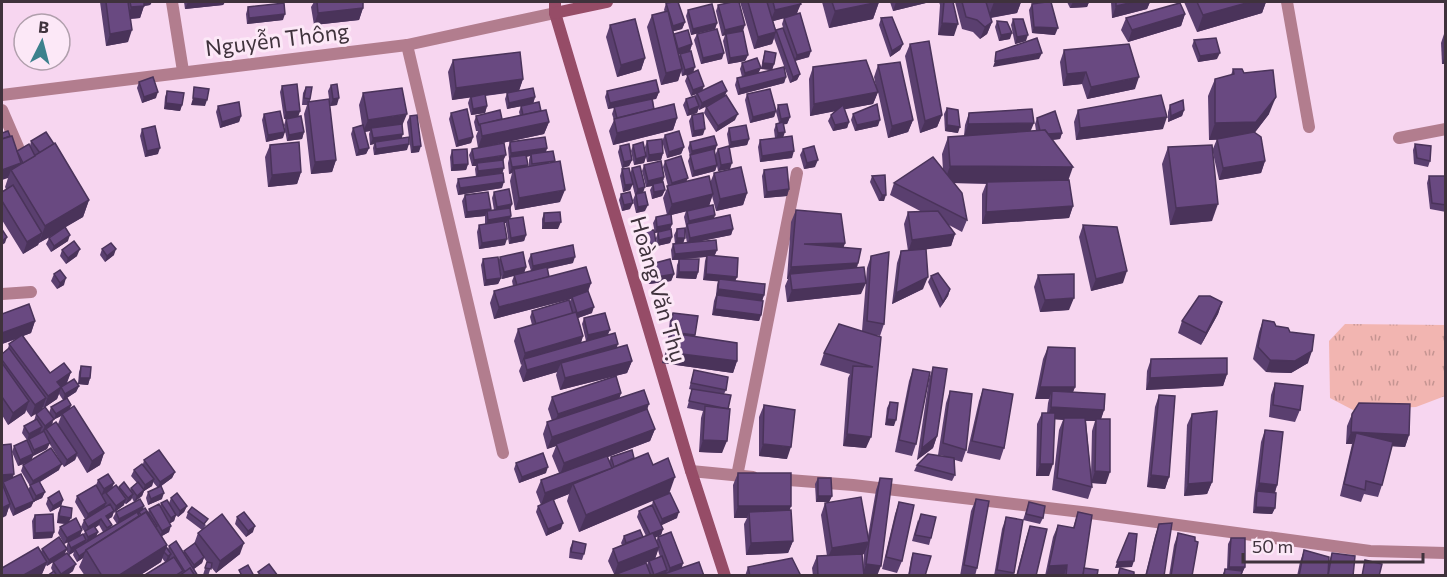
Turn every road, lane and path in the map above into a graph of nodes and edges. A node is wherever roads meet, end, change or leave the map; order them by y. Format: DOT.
graph roads {
  1 [pos="172,2"];
  2 [pos="607,2"];
  3 [pos="1287,2"];
  4 [pos="555,7"];
  5 [pos="407,45"];
  6 [pos="183,70"];
  7 [pos="2,95"];
  8 [pos="2,110"];
  9 [pos="1309,127"];
  10 [pos="1446,129"];
  11 [pos="1399,138"];
  12 [pos="18,147"];
  13 [pos="797,173"];
  14 [pos="31,292"];
  15 [pos="2,294"];
  16 [pos="503,453"];
  17 [pos="691,471"];
  18 [pos="737,476"];
  19 [pos="1446,553"];
  20 [pos="725,576"];
  1 -- 6 [label="street"];
  2 -- 4 [label="main road"];
  3 -- 9 [label="street"];
  4 -- 5 [label="street, Nguyễn Thông"];
  4 -- 17 [label="main road, Hoàng Văn Thụ"];
  5 -- 6 [label="street, Nguyễn Thông"];
  5 -- 16 [label="street"];
  6 -- 7 [label="street, Nguyễn Thông"];
  8 -- 12 [label="street"];
  10 -- 11 [label="street"];
  13 -- 18 [label="street"];
  14 -- 15 [label="street"];
  17 -- 18 [label="street"];
  17 -- 20 [label="main road, Hoàng Văn Thụ"];
  18 -- 19 [label="street"];
}
